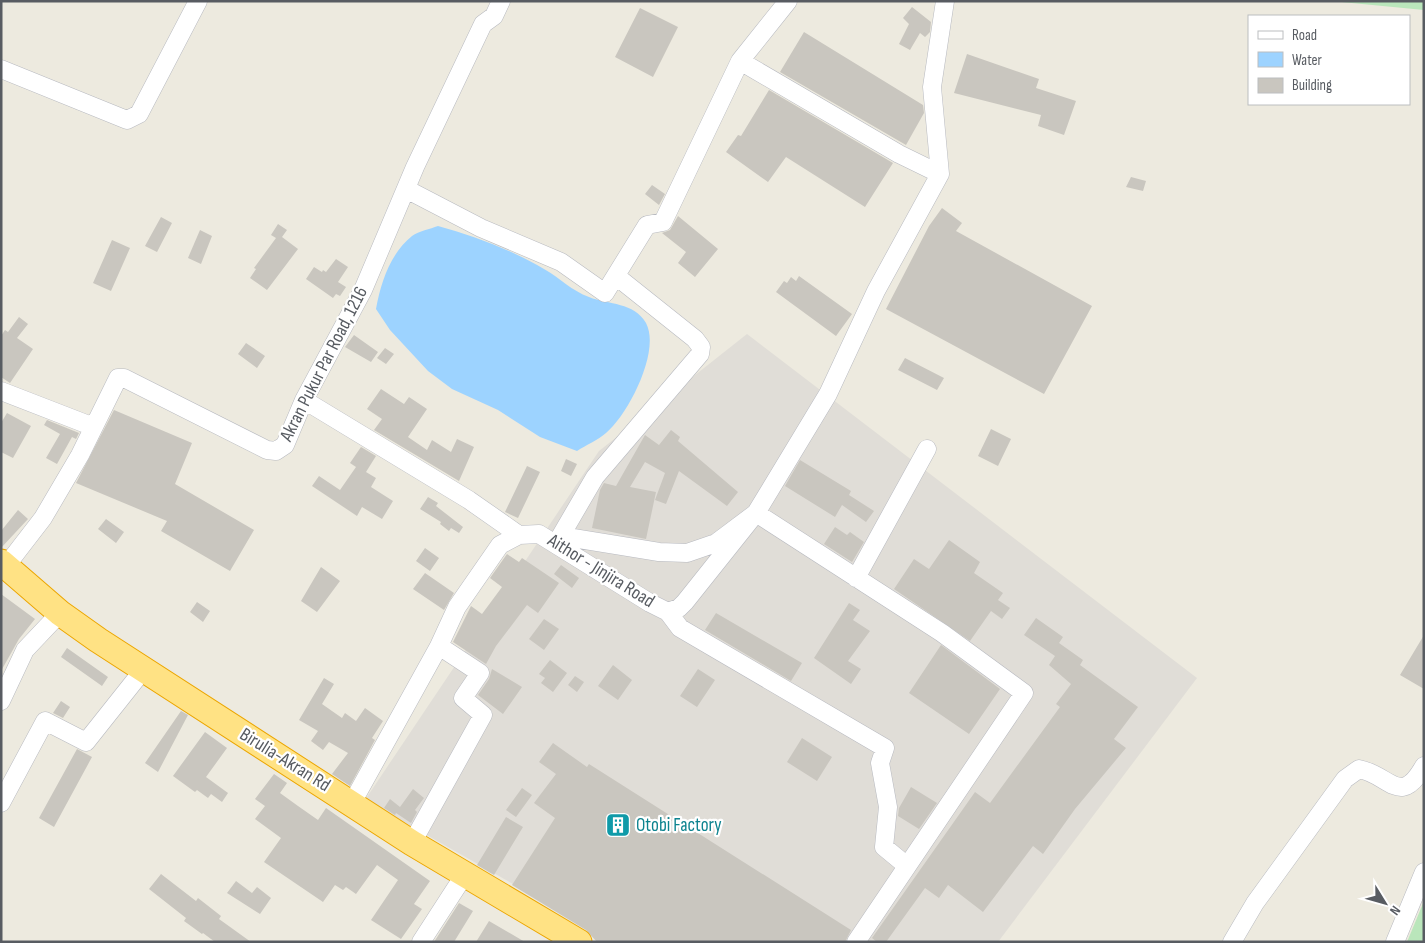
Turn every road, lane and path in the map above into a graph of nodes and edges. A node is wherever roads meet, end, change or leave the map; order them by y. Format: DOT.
graph roads {
  1 [pos="198,1"];
  2 [pos="501,1"];
  3 [pos="788,1"];
  4 [pos="944,1"];
  5 [pos="740,61"];
  6 [pos="1,69"];
  7 [pos="940,174"];
  8 [pos="406,188"];
  9 [pos="616,276"];
  10 [pos="1,391"];
  11 [pos="304,400"];
  12 [pos="94,427"];
  13 [pos="927,449"];
  14 [pos="756,513"];
  15 [pos="519,535"];
  16 [pos="556,544"];
  17 [pos="3,564"];
  18 [pos="856,578"];
  19 [pos="668,612"];
  20 [pos="60,613"];
  21 [pos="439,646"];
  22 [pos="144,669"];
  23 [pos="1,701"];
  24 [pos="1424,766"];
  25 [pos="1,802"];
  26 [pos="352,803"];
  27 [pos="412,843"];
  28 [pos="907,866"];
  29 [pos="1424,872"];
  30 [pos="465,874"];
  31 [pos="421,942"];
  32 [pos="579,942"];
  33 [pos="856,942"];
  34 [pos="1232,942"];
  35 [pos="1394,942"];
  1 -- 6 [label="street"];
  2 -- 8 [label="street, Akran Pukur Par Road, 1216"];
  3 -- 5 [label="street"];
  4 -- 7 [label="street"];
  5 -- 7 [label="street"];
  5 -- 9 [label="street"];
  7 -- 14 [label="street, Aithor - Jinjira Road"];
  8 -- 9 [label="street"];
  8 -- 11 [label="street, Akran Pukur Par Road, 1216"];
  9 -- 16 [label="street"];
  10 -- 12 [label="street"];
  11 -- 12 [label="street, Akran Pukur Par Road, 1216"];
  11 -- 15 [label="street"];
  12 -- 17 [label="street, Akran Pukur Par Road, 1216"];
  13 -- 18 [label="street"];
  14 -- 16 [label="street"];
  14 -- 18 [label="street"];
  14 -- 19 [label="street, Aithor - Jinjira Road"];
  15 -- 16 [label="street, Aithor - Jinjira Road"];
  15 -- 21 [label="street"];
  16 -- 19 [label="street, Aithor - Jinjira Road"];
  17 -- 20 [label="highway, Birulia-Akran Rd"];
  18 -- 28 [label="street"];
  19 -- 28 [label="street"];
  20 -- 22 [label="highway, Birulia-Akran Rd"];
  20 -- 23 [label="street"];
  21 -- 26 [label="street"];
  21 -- 27 [label="street"];
  22 -- 25 [label="street"];
  22 -- 26 [label="highway, Birulia-Akran Rd"];
  24 -- 34 [label="street"];
  26 -- 27 [label="highway, Birulia-Akran Rd"];
  27 -- 30 [label="highway, Birulia-Akran Rd"];
  28 -- 33 [label="street"];
  29 -- 35 [label="street"];
  30 -- 31 [label="street"];
  30 -- 32 [label="highway, Birulia-Akran Rd"];
}
